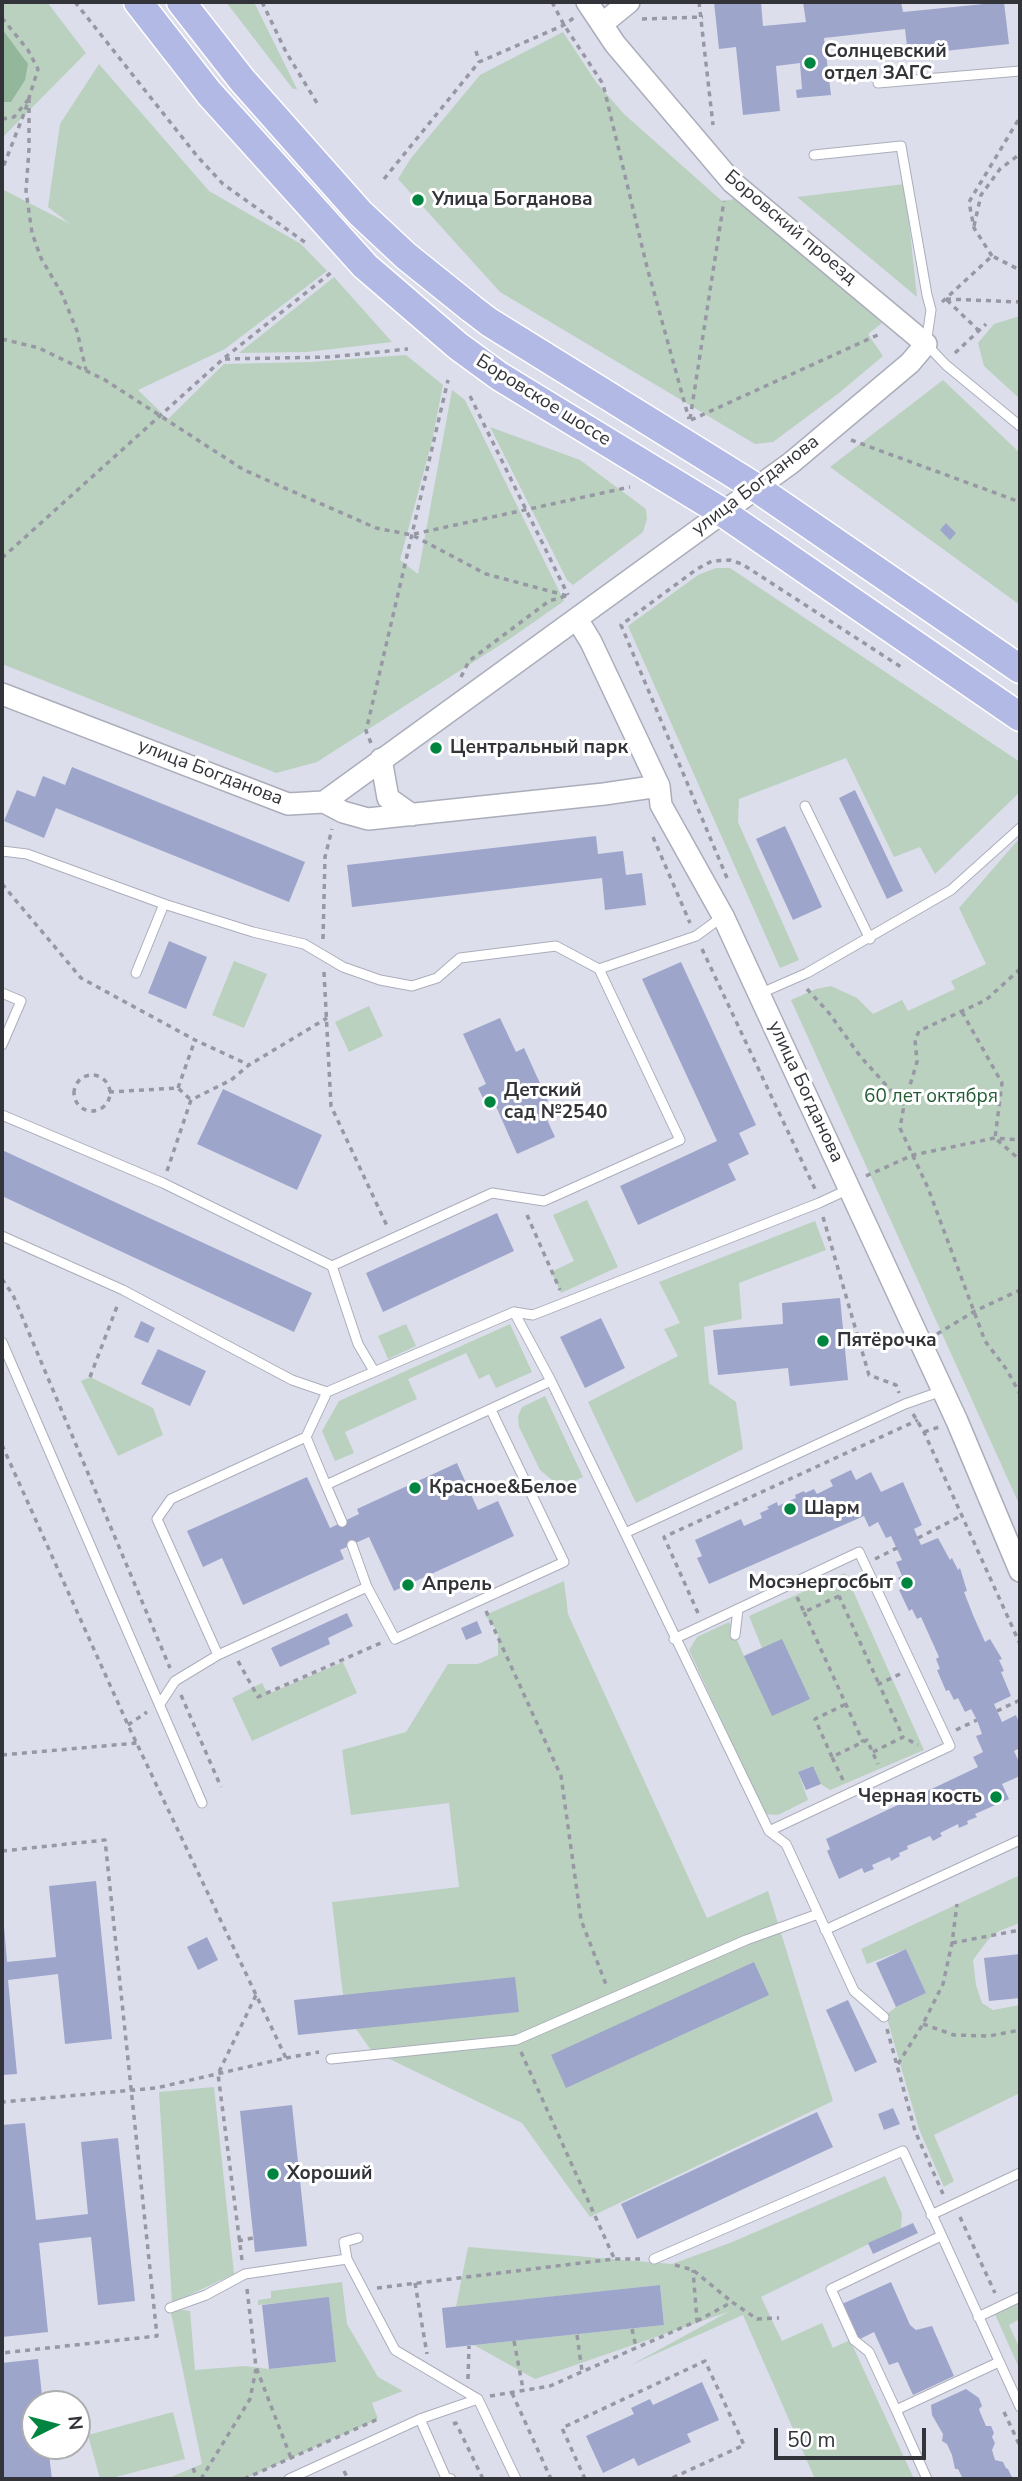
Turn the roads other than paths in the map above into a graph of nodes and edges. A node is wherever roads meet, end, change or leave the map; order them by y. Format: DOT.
graph roads {
  1 [pos="138,2"];
  2 [pos="181,2"];
  3 [pos="582,9"];
  4 [pos="631,10"];
  5 [pos="602,24"];
  6 [pos="1020,71"];
  7 [pos="878,83"];
  8 [pos="814,155"];
  9 [pos="926,344"];
  10 [pos="1020,426"];
  11 [pos="755,487"];
  12 [pos="722,512"];
  13 [pos="577,619"];
  14 [pos="1020,669"];
  15 [pos="2,694"];
  16 [pos="1020,717"];
  17 [pos="376,751"];
  18 [pos="659,786"];
  19 [pos="324,802"];
  20 [pos="805,806"];
  21 [pos="412,815"];
  22 [pos="1020,828"];
  23 [pos="2,851"];
  24 [pos="164,904"];
  25 [pos="723,916"];
  26 [pos="870,939"];
  27 [pos="598,969"];
  28 [pos="136,973"];
  29 [pos="2,993"];
  30 [pos="759,994"];
  31 [pos="2,1045"];
  32 [pos="2,1115"];
  33 [pos="857,1183"];
  34 [pos="2,1236"];
  35 [pos="332,1266"];
  36 [pos="514,1312"];
  37 [pos="2,1342"];
  38 [pos="374,1371"];
  39 [pos="551,1381"];
  40 [pos="943,1391"];
  41 [pos="327,1392"];
  42 [pos="491,1409"];
  43 [pos="306,1437"];
  44 [pos="326,1485"];
  45 [pos="342,1522"];
  46 [pos="625,1533"];
  47 [pos="352,1545"];
  48 [pos="1020,1572"];
  49 [pos="367,1587"];
  50 [pos="738,1609"];
  51 [pos="735,1635"];
  52 [pos="674,1639"];
  53 [pos="218,1655"];
  54 [pos="160,1704"];
  55 [pos="202,1803"];
  56 [pos="769,1831"];
  57 [pos="1020,1840"];
  58 [pos="818,1914"];
  59 [pos="825,1930"];
  60 [pos="884,2017"];
  61 [pos="331,2059"];
  62 [pos="1020,2173"];
  63 [pos="931,2215"];
  64 [pos="941,2236"];
  65 [pos="358,2238"];
  66 [pos="347,2259"];
  67 [pos="654,2259"];
  68 [pos="1020,2297"];
  69 [pos="170,2308"];
  70 [pos="978,2317"];
  71 [pos="999,2362"];
  72 [pos="481,2398"];
  73 [pos="1020,2407"];
  74 [pos="896,2410"];
  75 [pos="420,2419"];
  76 [pos="289,2479"];
  77 [pos="451,2479"];
  78 [pos="516,2479"];
  79 [pos="927,2479"];
  1 -- 12 [label="main road, Боровское шоссе"];
  2 -- 11 [label="main road, Боровское шоссе"];
  3 -- 5 [label="street, Боровский проезд"];
  4 -- 5 [label="street"];
  5 -- 9 [label="street, Боровский проезд"];
  6 -- 7 [label="lane"];
  8 -- 9 [label="lane"];
  9 -- 10 [label="lane"];
  9 -- 11 [label="street, улица Богданова"];
  11 -- 12 [label="street, улица Богданова"];
  11 -- 14 [label="main road, Боровское шоссе"];
  12 -- 13 [label="street, улица Богданова"];
  12 -- 16 [label="main road, Боровское шоссе"];
  13 -- 17 [label="street, улица Богданова"];
  13 -- 18 [label="street, улица Богданова"];
  15 -- 19 [label="street, улица Богданова"];
  17 -- 19 [label="street, улица Богданова"];
  17 -- 21 [label="street"];
  18 -- 21 [label="street"];
  18 -- 25 [label="street, улица Богданова"];
  19 -- 21 [label="street"];
  20 -- 26 [label="lane"];
  22 -- 26 [label="lane"];
  23 -- 24 [label="lane"];
  24 -- 27 [label="lane"];
  24 -- 28 [label="lane"];
  25 -- 27 [label="lane"];
  25 -- 30 [label="street, улица Богданова"];
  26 -- 30 [label="lane"];
  27 -- 35 [label="lane"];
  29 -- 31 [label="lane"];
  30 -- 33 [label="street, улица Богданова"];
  32 -- 35 [label="lane"];
  33 -- 36 [label="lane"];
  33 -- 40 [label="street, улица Богданова"];
  34 -- 41 [label="lane"];
  35 -- 38 [label="lane"];
  36 -- 38 [label="lane"];
  36 -- 39 [label="lane"];
  37 -- 54 [label="lane"];
  38 -- 41 [label="lane"];
  39 -- 42 [label="lane"];
  39 -- 46 [label="lane"];
  40 -- 46 [label="lane"];
  40 -- 48 [label="street, улица Богданова"];
  41 -- 43 [label="lane"];
  42 -- 44 [label="lane"];
  42 -- 49 [label="lane"];
  43 -- 44 [label="lane"];
  43 -- 53 [label="lane"];
  44 -- 45 [label="lane"];
  46 -- 52 [label="lane"];
  47 -- 49 [label="lane"];
  49 -- 53 [label="lane"];
  50 -- 51 [label="lane"];
  50 -- 52 [label="lane"];
  50 -- 56 [label="lane"];
  52 -- 56 [label="lane"];
  53 -- 54 [label="lane"];
  54 -- 55 [label="lane"];
  56 -- 58 [label="lane"];
  57 -- 59 [label="lane"];
  58 -- 59 [label="lane"];
  58 -- 61 [label="lane"];
  59 -- 60 [label="lane"];
  62 -- 63 [label="lane"];
  63 -- 64 [label="lane"];
  63 -- 67 [label="lane"];
  64 -- 70 [label="lane"];
  64 -- 74 [label="lane"];
  65 -- 66 [label="lane"];
  66 -- 69 [label="lane"];
  66 -- 72 [label="lane"];
  68 -- 70 [label="lane"];
  70 -- 71 [label="lane"];
  71 -- 73 [label="lane"];
  71 -- 74 [label="lane"];
  72 -- 75 [label="lane"];
  72 -- 78 [label="lane"];
  74 -- 79 [label="lane"];
  75 -- 76 [label="lane"];
  75 -- 77 [label="lane"];
}
